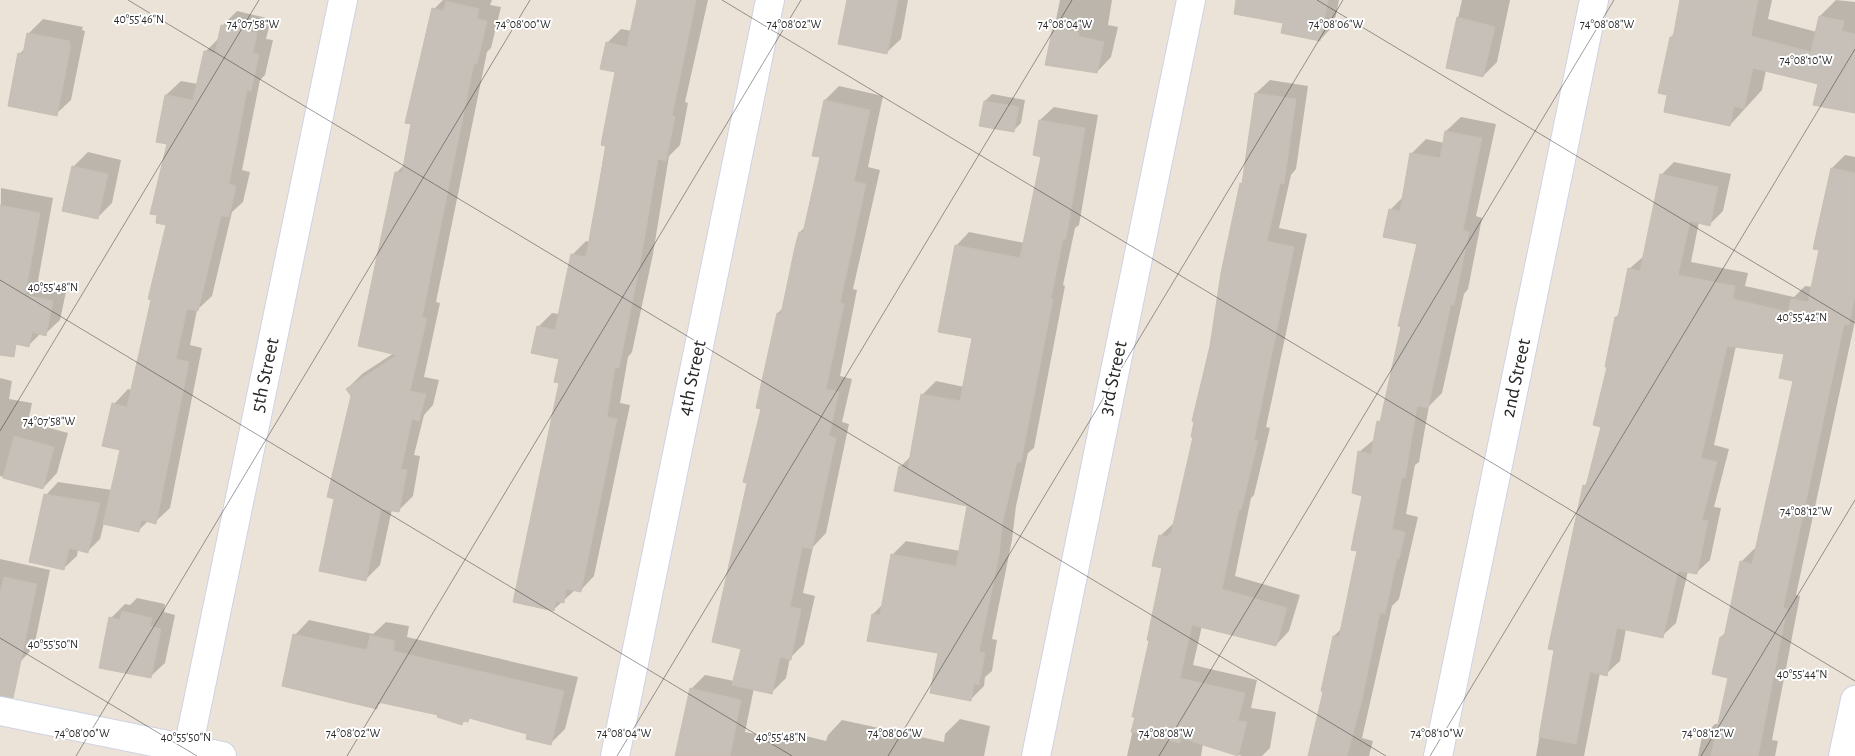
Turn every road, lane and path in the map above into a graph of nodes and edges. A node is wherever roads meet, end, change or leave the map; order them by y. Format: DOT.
graph roads {
  1 [pos="343,0"];
  2 [pos="770,0"];
  3 [pos="1191,0"];
  4 [pos="1594,0"];
  5 [pos="1855,700"];
  6 [pos="0,711"];
  7 [pos="188,749"];
  8 [pos="222,756"];
  9 [pos="615,756"];
  10 [pos="1036,756"];
  11 [pos="1438,756"];
  12 [pos="1844,756"];
  1 -- 7 [label="street, 5th Street"];
  2 -- 9 [label="street, 4th Street"];
  3 -- 10 [label="street, 3rd Street"];
  4 -- 11 [label="street, 2nd Street"];
  5 -- 12 [label="street"];
  6 -- 7 [label="street"];
  7 -- 8 [label="street"];
}
